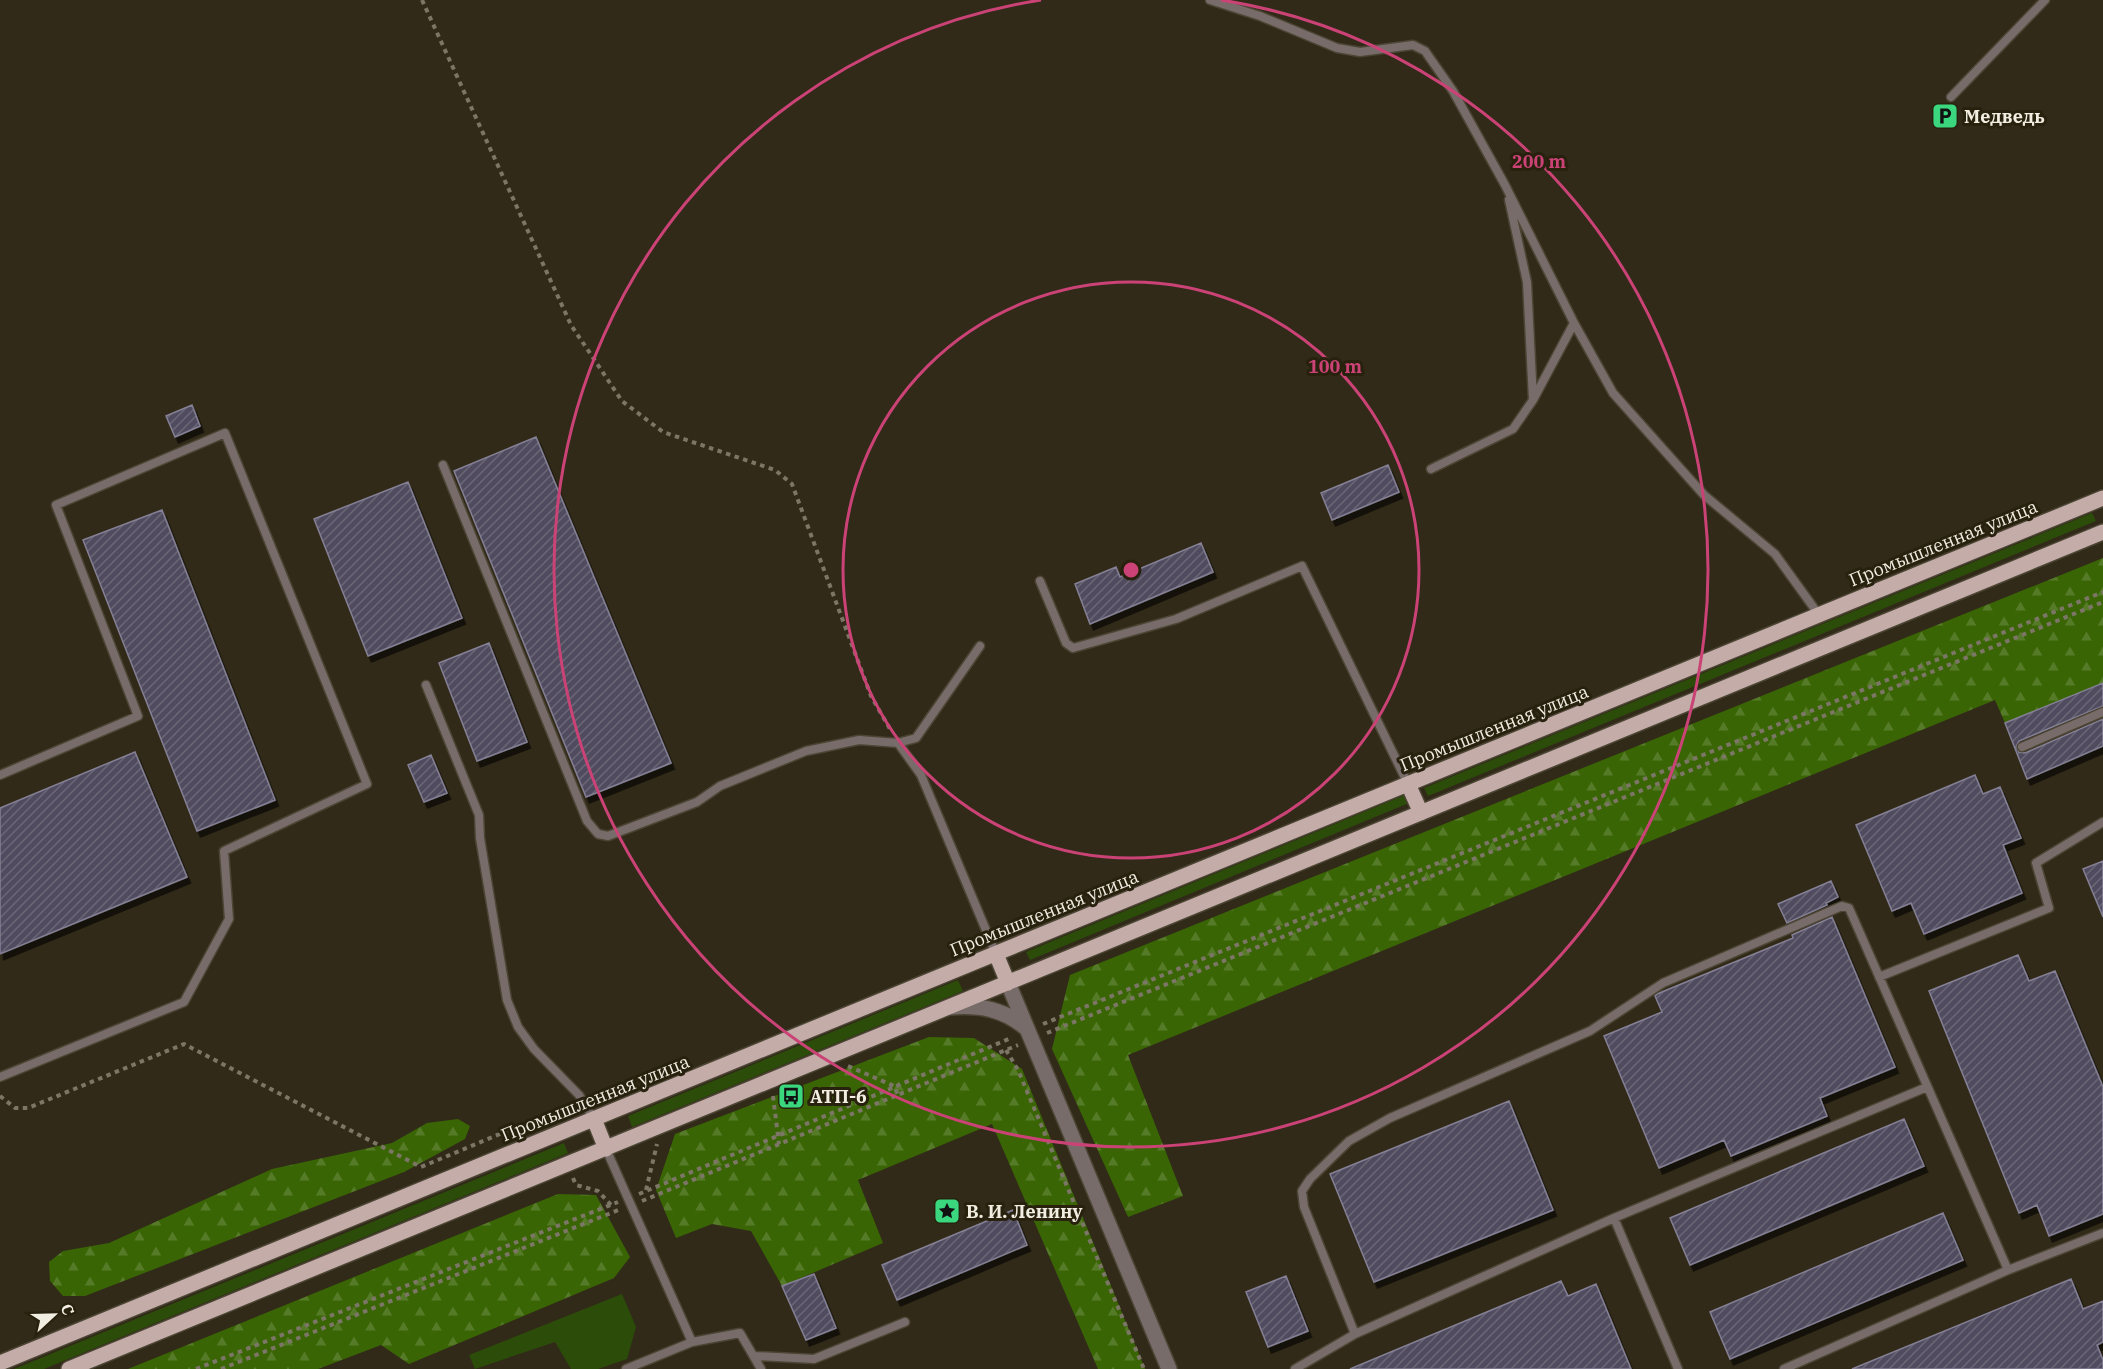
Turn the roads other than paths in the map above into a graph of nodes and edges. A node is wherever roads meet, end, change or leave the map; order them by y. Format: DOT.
graph roads {
  1 [pos="1210,0"];
  2 [pos="2045,0"];
  3 [pos="1951,97"];
  4 [pos="1505,185"];
  5 [pos="1574,323"];
  6 [pos="1533,400"];
  7 [pos="443,465"];
  8 [pos="1431,469"];
  9 [pos="2103,498"];
  10 [pos="2103,532"];
  11 [pos="1040,581"];
  12 [pos="1819,615"];
  13 [pos="980,646"];
  14 [pos="426,685"];
  15 [pos="2103,712"];
  16 [pos="898,743"];
  17 [pos="2022,747"];
  18 [pos="0,775"];
  19 [pos="1408,784"];
  20 [pos="1420,813"];
  21 [pos="2103,822"];
  22 [pos="996,954"];
  23 [pos="1879,977"];
  24 [pos="1008,983"];
  25 [pos="948,1008"];
  26 [pos="1030,1035"];
  27 [pos="0,1077"];
  28 [pos="1927,1088"];
  29 [pos="594,1119"];
  30 [pos="606,1149"];
  31 [pos="1614,1218"];
  32 [pos="2103,1233"];
  33 [pos="2008,1270"];
  34 [pos="905,1322"];
  35 [pos="1355,1334"];
  36 [pos="692,1342"];
  37 [pos="755,1356"];
  38 [pos="0,1363"];
  39 [pos="69,1369"];
  40 [pos="626,1369"];
  41 [pos="760,1369"];
  42 [pos="1169,1369"];
  43 [pos="1295,1369"];
  44 [pos="1678,1369"];
  45 [pos="1784,1369"];
  1 -- 4 [label="lane"];
  2 -- 3 [label="lane"];
  4 -- 5 [label="lane"];
  4 -- 6 [label="lane"];
  5 -- 6 [label="lane"];
  5 -- 12 [label="lane"];
  6 -- 8 [label="lane"];
  7 -- 16 [label="lane"];
  9 -- 12 [label="main road, Промышленная улица"];
  10 -- 20 [label="main road"];
  11 -- 19 [label="lane"];
  12 -- 19 [label="main road, Промышленная улица"];
  13 -- 16 [label="lane"];
  14 -- 29 [label="lane"];
  15 -- 17 [label="lane"];
  16 -- 22 [label="lane"];
  18 -- 27 [label="lane"];
  19 -- 20 [label="main road"];
  19 -- 22 [label="main road, Промышленная улица"];
  20 -- 24 [label="main road"];
  21 -- 23 [label="lane"];
  22 -- 24 [label="main road"];
  22 -- 29 [label="main road, Промышленная улица"];
  23 -- 28 [label="lane"];
  23 -- 35 [label="lane"];
  24 -- 25 [label="main road"];
  24 -- 26 [label="street"];
  25 -- 26 [label="street"];
  25 -- 30 [label="main road"];
  26 -- 42 [label="street"];
  28 -- 31 [label="lane"];
  28 -- 33 [label="lane"];
  29 -- 30 [label="main road"];
  29 -- 38 [label="main road, Промышленная улица"];
  30 -- 36 [label="lane"];
  30 -- 39 [label="main road"];
  31 -- 35 [label="lane"];
  31 -- 44 [label="lane"];
  32 -- 33 [label="lane"];
  33 -- 45 [label="lane"];
  34 -- 37 [label="lane"];
  35 -- 43 [label="lane"];
  36 -- 37 [label="lane"];
  36 -- 40 [label="lane"];
  37 -- 41 [label="lane"];
}
